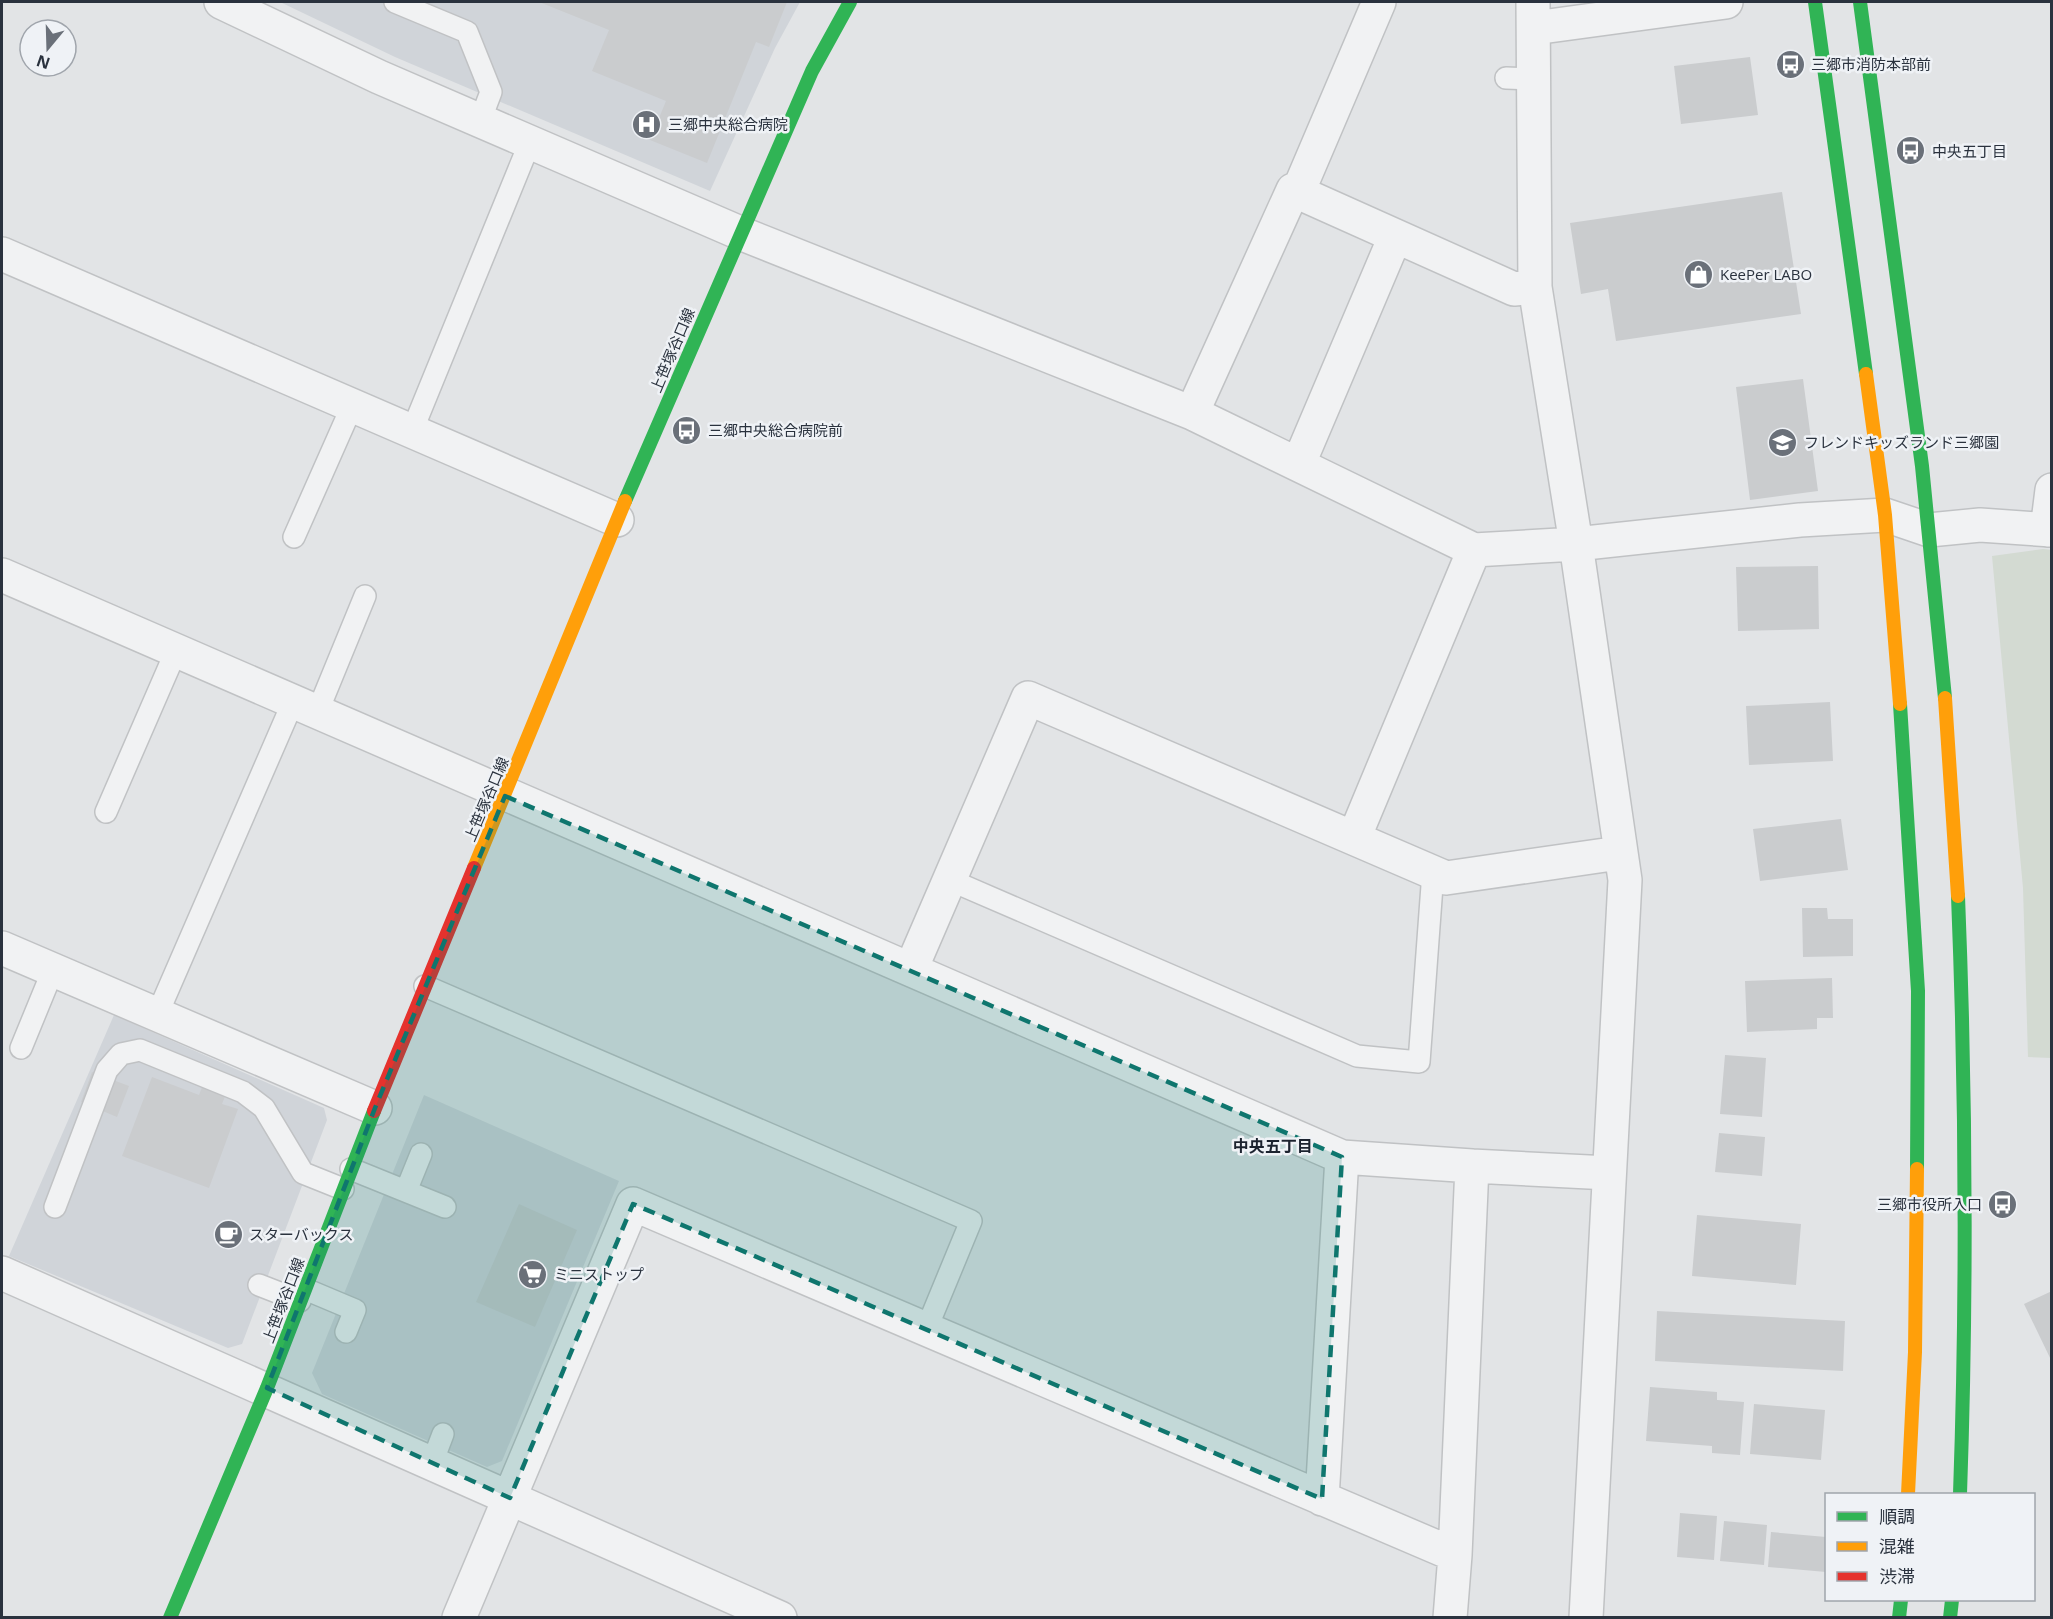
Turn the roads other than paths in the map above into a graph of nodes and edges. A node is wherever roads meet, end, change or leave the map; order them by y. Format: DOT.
graph roads {
  1 [pos="221,2"];
  2 [pos="395,2"];
  3 [pos="850,2"];
  4 [pos="1726,2"];
  5 [pos="1815,2"];
  6 [pos="1860,2"];
  7 [pos="1533,15"];
  8 [pos="1380,17"];
  9 [pos="480,121"];
  10 [pos="530,142"];
  11 [pos="1298,192"];
  12 [pos="740,233"];
  13 [pos="1395,237"];
  14 [pos="2,254"];
  15 [pos="1535,287"];
  16 [pos="352,406"];
  17 [pos="1192,413"];
  18 [pos="411,431"];
  19 [pos="1299,463"];
  20 [pos="2052,490"];
  21 [pos="1885,515"];
  22 [pos="617,520"];
  23 [pos="1929,530"];
  24 [pos="2049,530"];
  25 [pos="294,537"];
  26 [pos="1576,544"];
  27 [pos="1474,550"];
  28 [pos="2,575"];
  29 [pos="365,596"];
  30 [pos="176,651"];
  31 [pos="305,708"];
  32 [pos="505,796"];
  33 [pos="106,812"];
  34 [pos="1354,838"];
  35 [pos="1619,852"];
  36 [pos="1433,872"];
  37 [pos="950,880"];
  38 [pos="2,948"];
  39 [pos="911,969"];
  40 [pos="53,970"];
  41 [pos="425,986"];
  42 [pos="158,1015"];
  43 [pos="21,1048"];
  44 [pos="375,1108"];
  45 [pos="421,1154"];
  46 [pos="1342,1157"];
  47 [pos="1472,1166"];
  48 [pos="351,1169"];
  49 [pos="1608,1173"];
  50 [pos="343,1189"];
  51 [pos="406,1191"];
  52 [pos="55,1207"];
  53 [pos="445,1207"];
  54 [pos="2,1273"];
  55 [pos="259,1285"];
  56 [pos="302,1295"];
  57 [pos="926,1330"];
  58 [pos="346,1332"];
  59 [pos="267,1388"];
  60 [pos="1908,1493"];
  61 [pos="1960,1493"];
  62 [pos="510,1497"];
  63 [pos="1322,1499"];
  64 [pos="1455,1556"];
  65 [pos="1901,1601"];
  66 [pos="1952,1601"];
  67 [pos="170,1617"];
  68 [pos="459,1617"];
  69 [pos="780,1617"];
  70 [pos="1450,1617"];
  71 [pos="1586,1617"];
  72 [pos="1899,1617"];
  73 [pos="1950,1617"];
  1 -- 9 [label="street"];
  2 -- 9 [label="lane"];
  3 -- 12 [label="street, 上笹塚谷口線"];
  4 -- 7 [label="street"];
  5 -- 21 [label="street"];
  6 -- 23 [label="street"];
  7 -- 15 [label="street"];
  8 -- 11 [label="street"];
  9 -- 10 [label="street"];
  10 -- 12 [label="street"];
  10 -- 18 [label="lane"];
  11 -- 13 [label="street"];
  11 -- 17 [label="street"];
  12 -- 17 [label="street"];
  12 -- 22 [label="street, 上笹塚谷口線"];
  13 -- 15 [label="street"];
  13 -- 19 [label="street"];
  14 -- 16 [label="street"];
  15 -- 26 [label="street"];
  16 -- 18 [label="street"];
  16 -- 25 [label="lane"];
  17 -- 19 [label="street"];
  18 -- 22 [label="street"];
  19 -- 27 [label="street"];
  20 -- 24 [label="street"];
  21 -- 23 [label="street"];
  21 -- 26 [label="street"];
  21 -- 60 [label="street"];
  22 -- 32 [label="street, 上笹塚谷口線"];
  23 -- 24 [label="street"];
  23 -- 61 [label="street"];
  26 -- 27 [label="street"];
  26 -- 35 [label="street"];
  27 -- 34 [label="street"];
  28 -- 30 [label="street"];
  29 -- 31 [label="lane"];
  30 -- 31 [label="street"];
  30 -- 33 [label="lane"];
  31 -- 32 [label="street"];
  31 -- 42 [label="lane"];
  32 -- 39 [label="street"];
  32 -- 41 [label="street, 上笹塚谷口線"];
  34 -- 36 [label="street"];
  34 -- 37 [label="street"];
  35 -- 36 [label="street"];
  35 -- 49 [label="street"];
  36 -- 37 [label="lane"];
  37 -- 39 [label="street"];
  38 -- 40 [label="street"];
  39 -- 46 [label="street"];
  40 -- 42 [label="street"];
  40 -- 43 [label="lane"];
  41 -- 44 [label="street, 上笹塚谷口線"];
  41 -- 57 [label="lane"];
  42 -- 44 [label="street"];
  44 -- 48 [label="street, 上笹塚谷口線"];
  45 -- 51 [label="lane"];
  46 -- 47 [label="street"];
  46 -- 63 [label="street"];
  47 -- 49 [label="street"];
  47 -- 64 [label="street"];
  48 -- 50 [label="street, 上笹塚谷口線"];
  48 -- 51 [label="lane"];
  49 -- 71 [label="street"];
  50 -- 52 [label="lane"];
  50 -- 56 [label="street, 上笹塚谷口線"];
  51 -- 53 [label="lane"];
  54 -- 59 [label="street"];
  55 -- 56 [label="lane"];
  56 -- 58 [label="lane"];
  56 -- 59 [label="street, 上笹塚谷口線"];
  57 -- 62 [label="street"];
  57 -- 63 [label="street"];
  59 -- 62 [label="street"];
  59 -- 67 [label="street, 上笹塚谷口線"];
  62 -- 68 [label="street"];
  62 -- 69 [label="street"];
  63 -- 64 [label="street"];
  64 -- 70 [label="street"];
  65 -- 72 [label="street"];
  66 -- 73 [label="street"];
}
